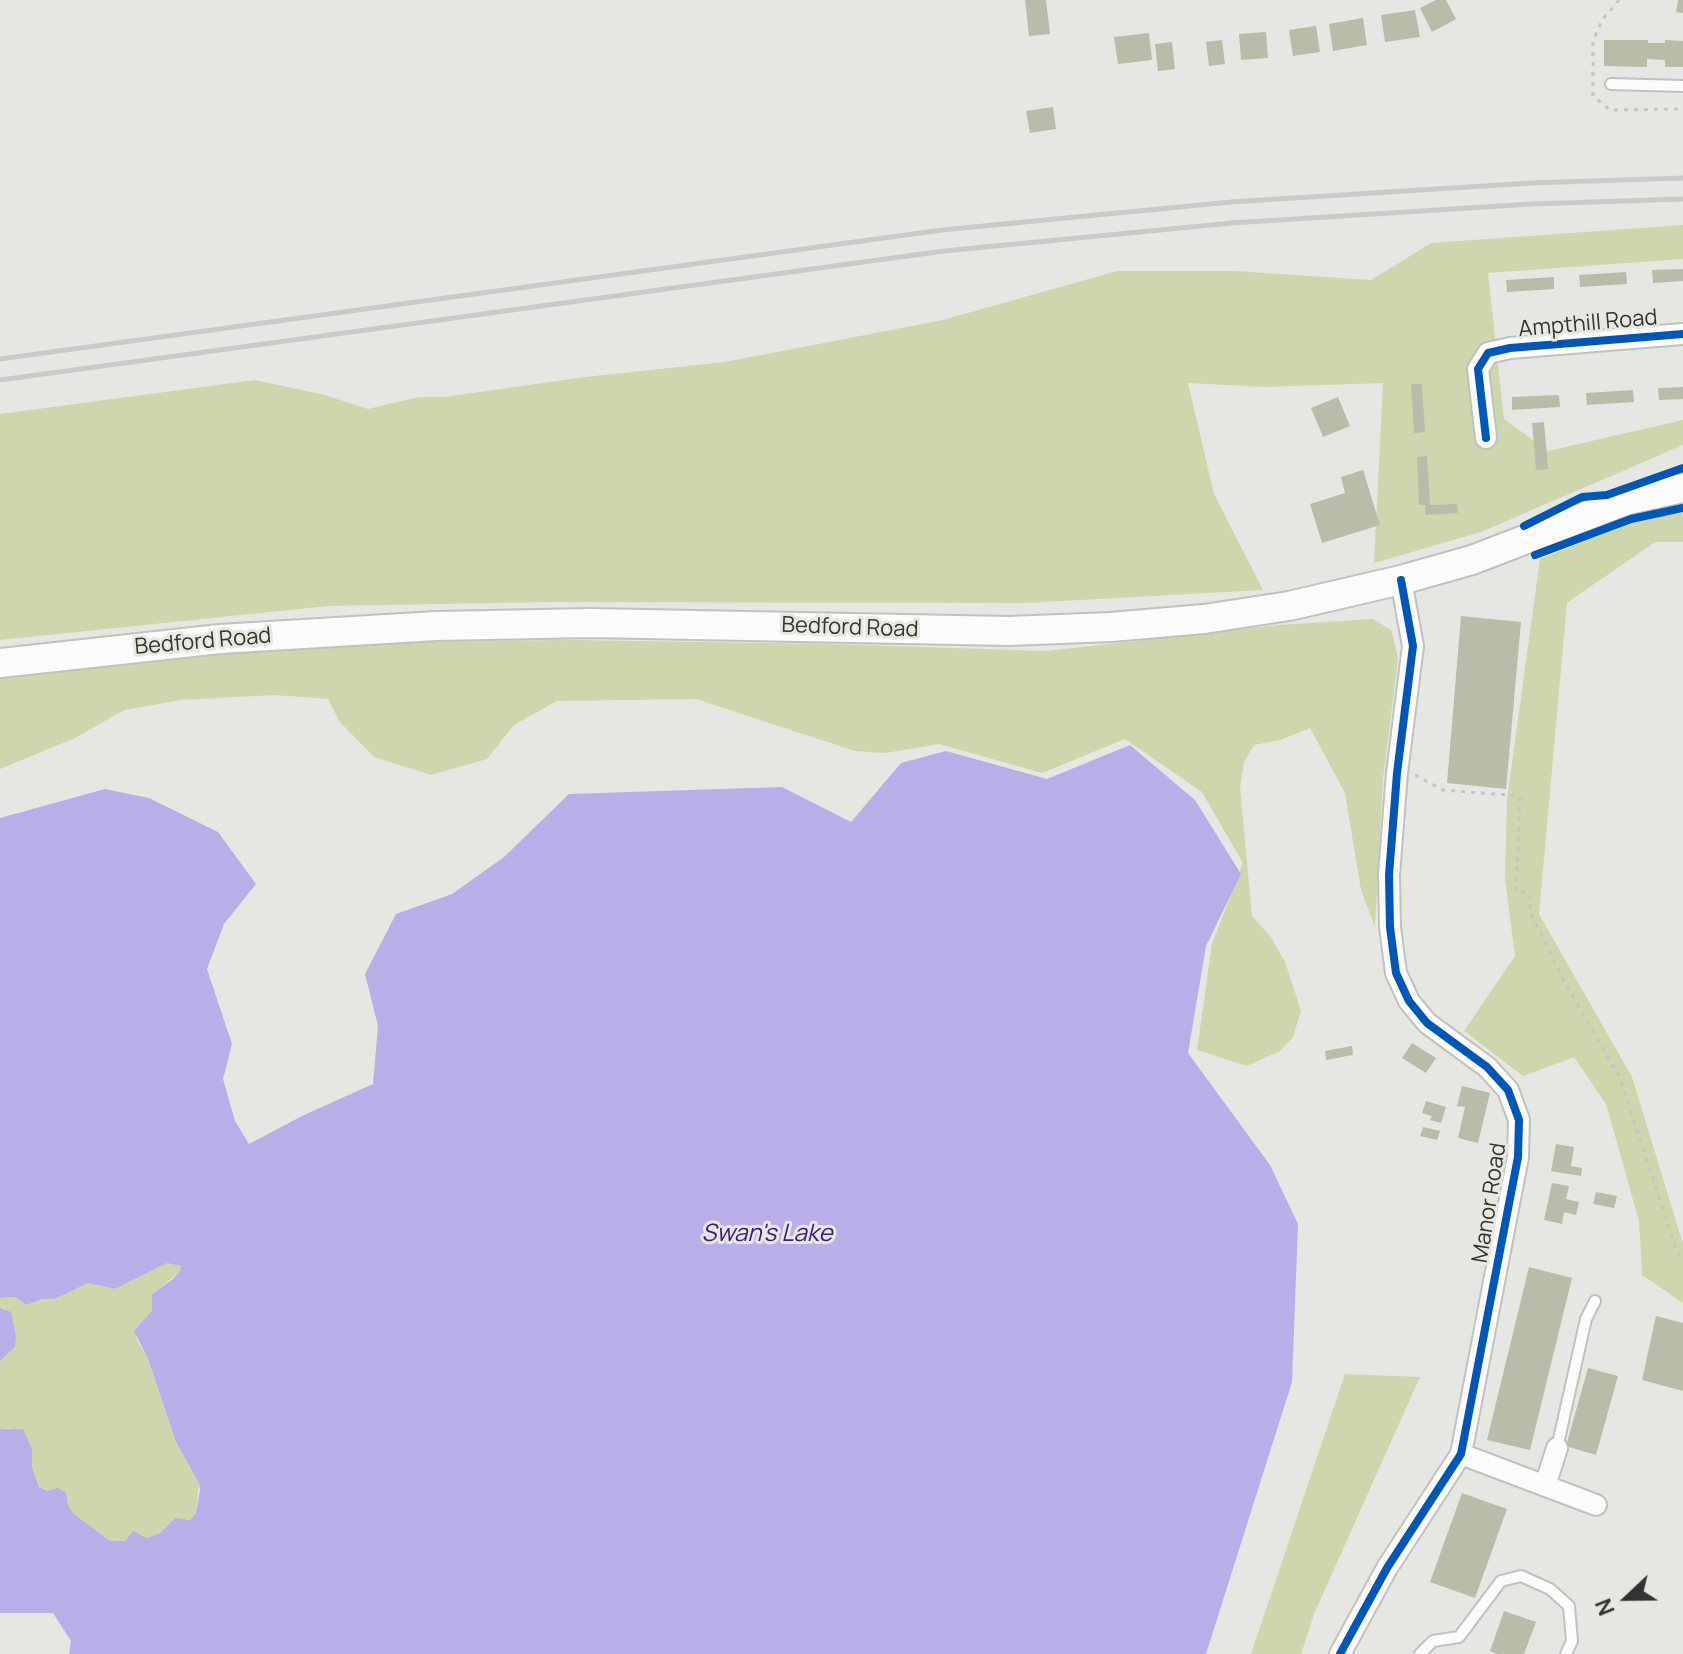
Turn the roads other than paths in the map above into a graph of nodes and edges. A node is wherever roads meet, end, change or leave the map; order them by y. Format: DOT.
graph roads {
  1 [pos="1611,84"];
  2 [pos="1683,86"];
  3 [pos="1683,334"];
  4 [pos="1486,438"];
  5 [pos="1683,488"];
  6 [pos="1401,580"];
  7 [pos="0,663"];
  8 [pos="1595,1301"];
  9 [pos="1557,1448"];
  10 [pos="1461,1454"];
  11 [pos="1545,1486"];
  12 [pos="1596,1505"];
  13 [pos="1340,1654"];
  14 [pos="1420,1654"];
  15 [pos="1566,1654"];
  1 -- 2 [label="lane"];
  3 -- 4 [label="street, Ampthill Road"];
  5 -- 6 [label="main road, Bedford Road"];
  6 -- 7 [label="main road, Bedford Road"];
  6 -- 10 [label="street, Manor Road"];
  8 -- 9 [label="lane"];
  9 -- 11 [label="street"];
  10 -- 11 [label="street"];
  10 -- 13 [label="street, Manor Road"];
  11 -- 12 [label="street"];
  14 -- 15 [label="lane"];
}
